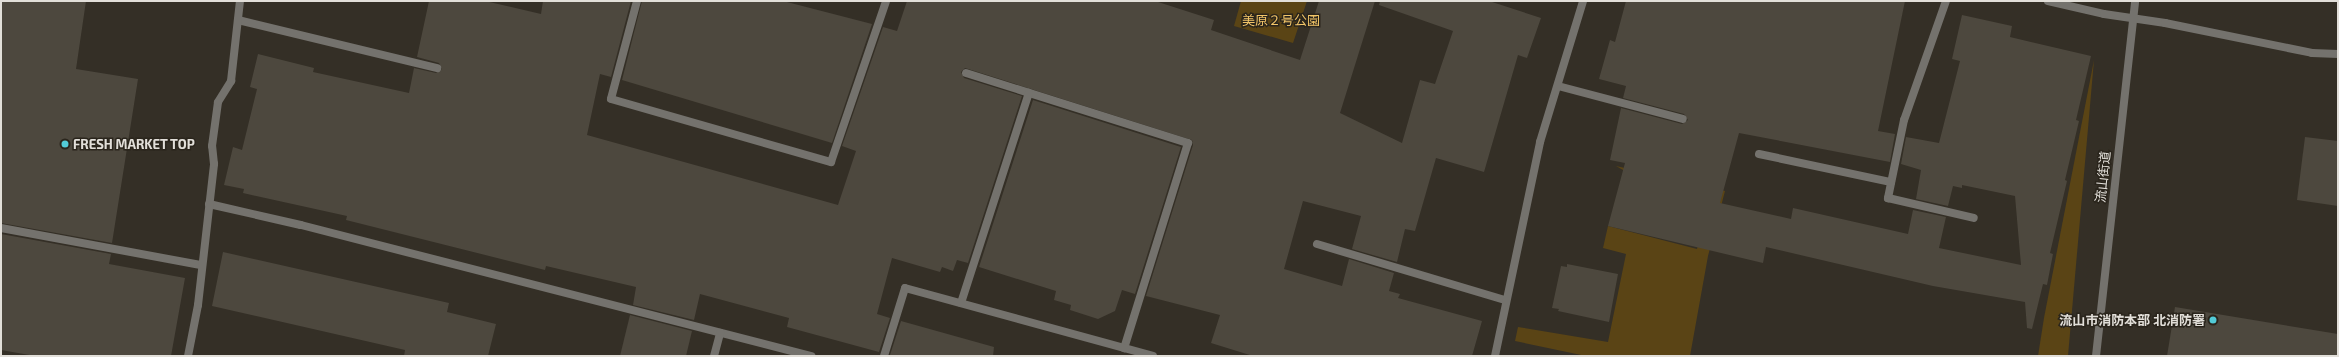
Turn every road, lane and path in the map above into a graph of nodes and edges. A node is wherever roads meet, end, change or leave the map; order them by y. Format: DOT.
graph roads {
  1 [pos="240,1"];
  2 [pos="637,1"];
  3 [pos="886,1"];
  4 [pos="1583,1"];
  5 [pos="1946,1"];
  6 [pos="2048,1"];
  7 [pos="2135,1"];
  8 [pos="2133,18"];
  9 [pos="238,20"];
  10 [pos="2338,54"];
  11 [pos="437,68"];
  12 [pos="966,73"];
  13 [pos="1558,86"];
  14 [pos="1029,93"];
  15 [pos="1684,119"];
  16 [pos="1759,154"];
  17 [pos="1891,182"];
  18 [pos="209,204"];
  19 [pos="1974,218"];
  20 [pos="1,228"];
  21 [pos="1317,244"];
  22 [pos="201,265"];
  23 [pos="1505,300"];
  24 [pos="961,303"];
  25 [pos="720,333"];
  26 [pos="1124,348"];
  27 [pos="188,356"];
  28 [pos="714,356"];
  29 [pos="811,356"];
  30 [pos="884,356"];
  31 [pos="1154,356"];
  32 [pos="1495,356"];
  33 [pos="2096,356"];
  1 -- 9 [label="street"];
  2 -- 3 [label="street"];
  4 -- 13 [label="street"];
  5 -- 17 [label="street"];
  6 -- 8 [label="street"];
  7 -- 8 [label="street, 流山街道"];
  8 -- 10 [label="street"];
  8 -- 33 [label="street, 流山街道"];
  9 -- 11 [label="street"];
  9 -- 18 [label="street"];
  12 -- 14 [label="street"];
  13 -- 15 [label="street"];
  13 -- 23 [label="street"];
  14 -- 24 [label="street"];
  14 -- 26 [label="street"];
  16 -- 17 [label="street"];
  17 -- 19 [label="street"];
  18 -- 22 [label="street"];
  18 -- 25 [label="street"];
  20 -- 22 [label="street"];
  21 -- 23 [label="street"];
  22 -- 27 [label="street"];
  23 -- 32 [label="street"];
  24 -- 26 [label="street"];
  24 -- 30 [label="street"];
  25 -- 28 [label="street"];
  25 -- 29 [label="street"];
  26 -- 31 [label="street"];
}
